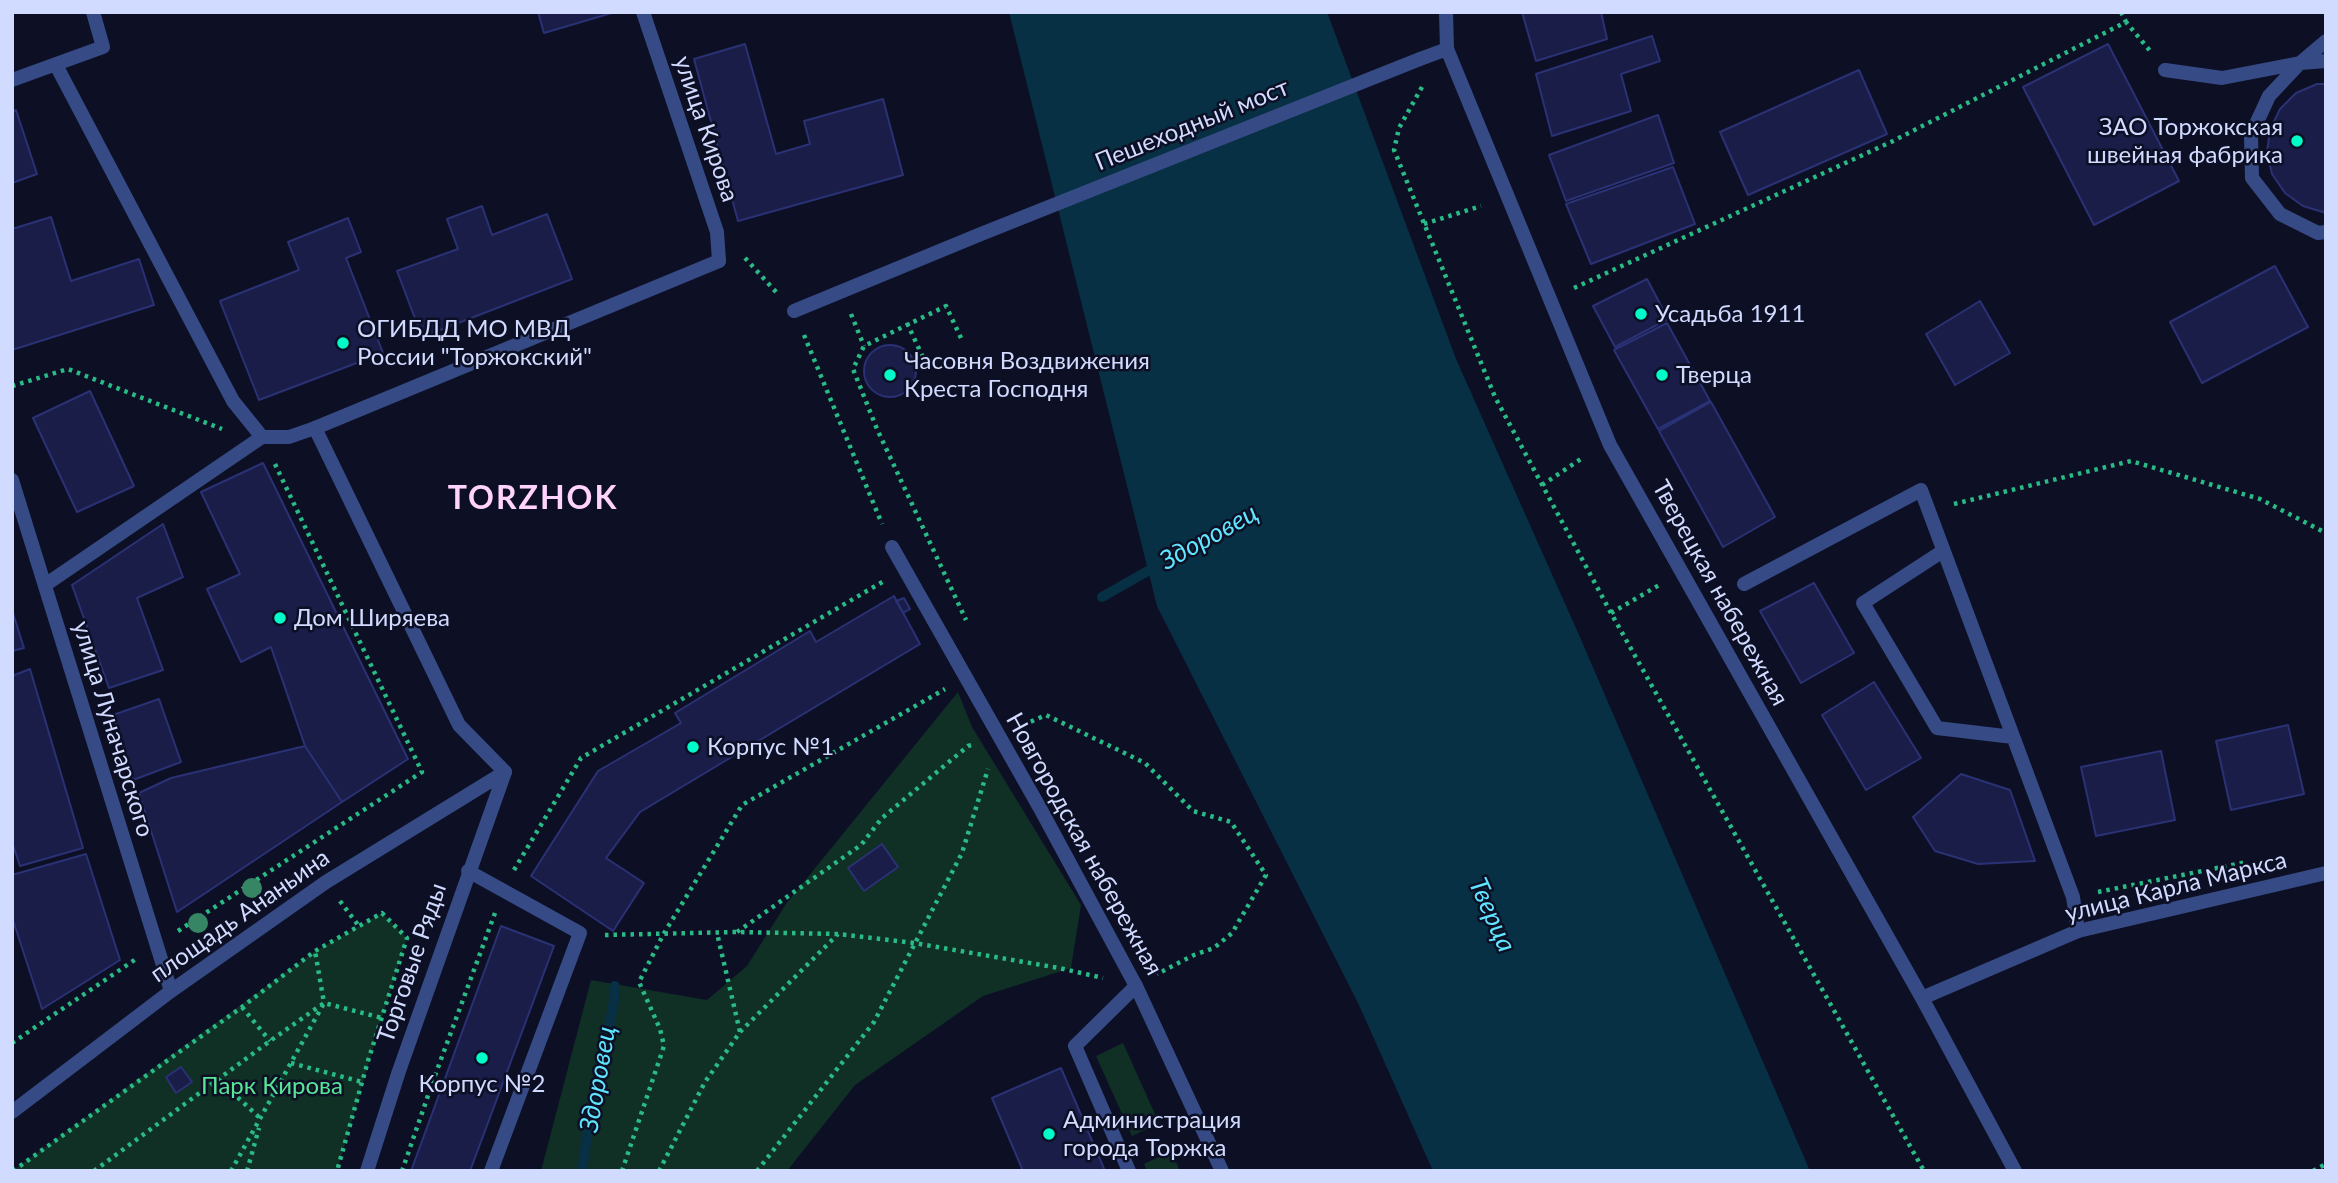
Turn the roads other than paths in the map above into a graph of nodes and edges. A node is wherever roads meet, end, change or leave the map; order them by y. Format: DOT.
graph roads {
  1 [pos="93,12"];
  2 [pos="643,12"];
  3 [pos="1446,12"];
  4 [pos="2326,41"];
  5 [pos="1447,49"];
  6 [pos="2326,61"];
  7 [pos="2300,62"];
  8 [pos="57,65"];
  9 [pos="2165,70"];
  10 [pos="12,80"];
  11 [pos="2326,232"];
  12 [pos="794,311"];
  13 [pos="315,428"];
  14 [pos="262,437"];
  15 [pos="12,480"];
  16 [pos="892,547"];
  17 [pos="1943,551"];
  18 [pos="45,584"];
  19 [pos="1744,584"];
  20 [pos="2013,737"];
  21 [pos="505,772"];
  22 [pos="468,871"];
  23 [pos="2326,873"];
  24 [pos="2078,931"];
  25 [pos="1136,986"];
  26 [pos="171,991"];
  27 [pos="1922,998"];
  28 [pos="12,1112"];
  29 [pos="367,1171"];
  30 [pos="492,1171"];
  31 [pos="1129,1171"];
  32 [pos="1222,1171"];
  33 [pos="2015,1171"];
  1 -- 8 [label="street"];
  2 -- 13 [label="street, улица Кирова"];
  3 -- 5 [label="street, Тверецкая набережная"];
  4 -- 7 [label="street"];
  5 -- 12 [label="street, Пешеходный мост"];
  5 -- 27 [label="street, Тверецкая набережная"];
  6 -- 7 [label="street"];
  7 -- 9 [label="street"];
  7 -- 11 [label="street"];
  8 -- 10 [label="street"];
  8 -- 14 [label="street"];
  13 -- 14 [label="street"];
  13 -- 21 [label="street"];
  14 -- 18 [label="street"];
  15 -- 18 [label="street, улица Луначарского"];
  16 -- 25 [label="street, Новгородская набережная"];
  17 -- 19 [label="street"];
  17 -- 20 [label="street"];
  17 -- 20 [label="street"];
  18 -- 26 [label="street, улица Луначарского"];
  20 -- 24 [label="street"];
  21 -- 22 [label="street, Торговые Ряды"];
  21 -- 26 [label="street, площадь Ананьина"];
  22 -- 29 [label="street, Торговые Ряды"];
  22 -- 30 [label="street"];
  23 -- 24 [label="street, улица Карла Маркса"];
  24 -- 27 [label="street, улица Карла Маркса"];
  25 -- 31 [label="street"];
  25 -- 32 [label="street, Новгородская набережная"];
  26 -- 28 [label="street, площадь Ананьина"];
  27 -- 33 [label="street, Тверецкая набережная"];
}
